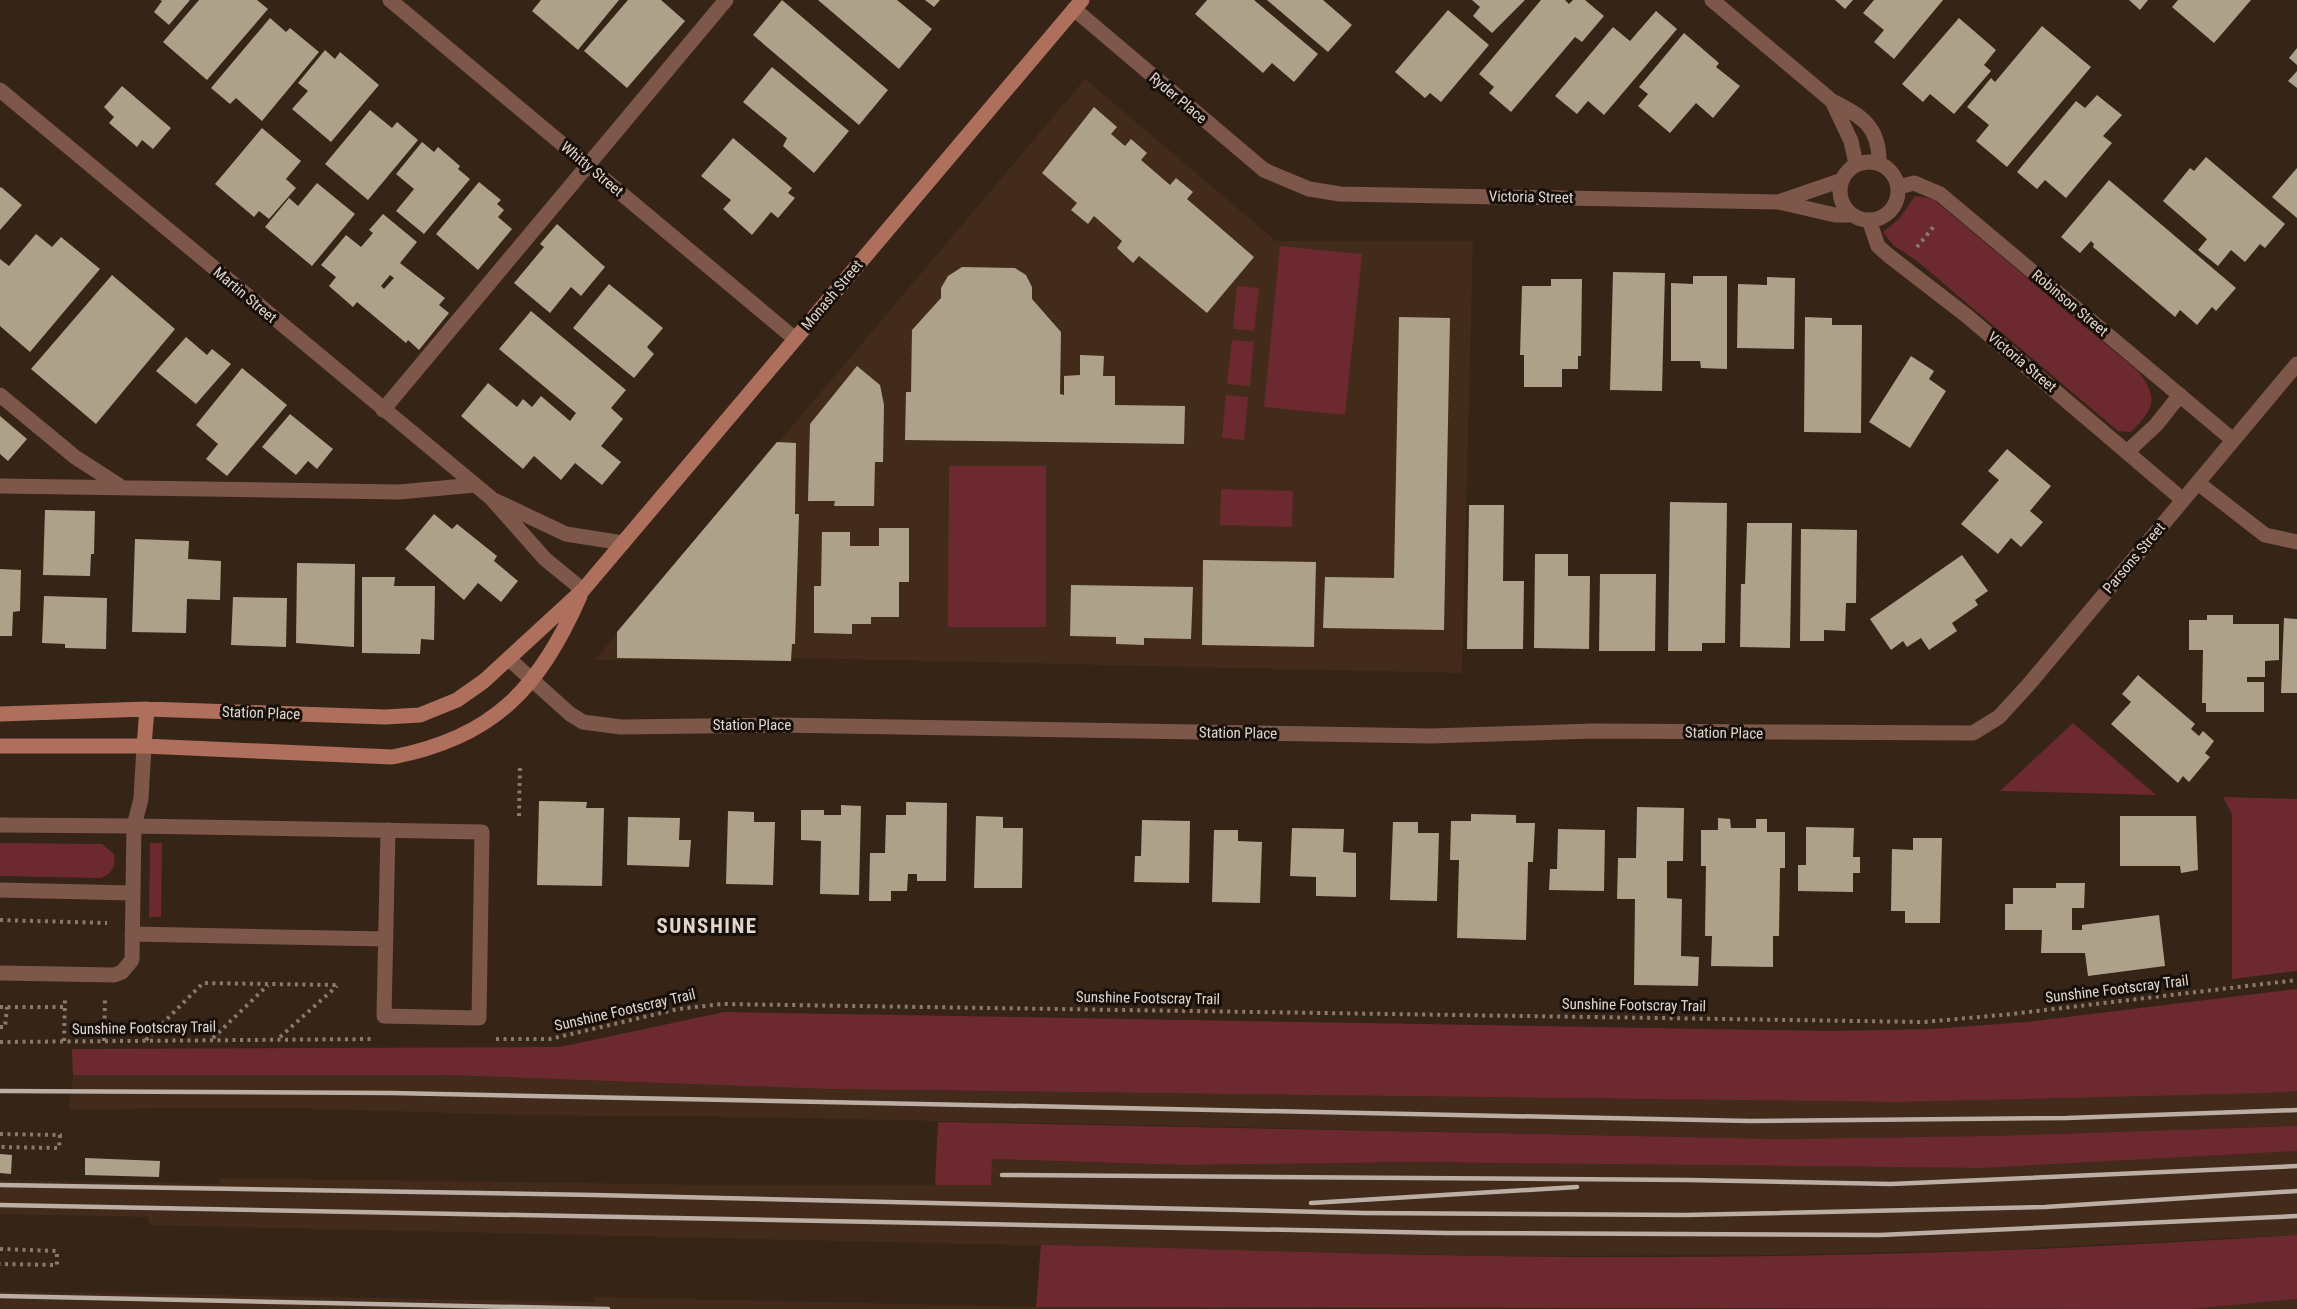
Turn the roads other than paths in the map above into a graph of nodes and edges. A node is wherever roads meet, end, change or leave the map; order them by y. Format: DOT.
graph roads {
  1 [pos="390,0"];
  2 [pos="726,0"];
  3 [pos="1712,0"];
  4 [pos="1078,5"];
  5 [pos="0,90"];
  6 [pos="1832,101"];
  7 [pos="1879,163"];
  8 [pos="1856,164"];
  9 [pos="589,166"];
  10 [pos="1285,180"];
  11 [pos="1842,180"];
  12 [pos="1899,186"];
  13 [pos="1779,202"];
  14 [pos="1852,215"];
  15 [pos="1869,220"];
  16 [pos="794,338"];
  17 [pos="2297,364"];
  18 [pos="0,395"];
  19 [pos="2180,395"];
  20 [pos="383,410"];
  21 [pos="2233,440"];
  22 [pos="2127,452"];
  23 [pos="2198,483"];
  24 [pos="475,485"];
  25 [pos="0,486"];
  26 [pos="123,488"];
  27 [pos="491,498"];
  28 [pos="2183,500"];
  29 [pos="2297,542"];
  30 [pos="623,543"];
  31 [pos="583,590"];
  32 [pos="509,659"];
  33 [pos="532,681"];
  34 [pos="147,709"];
  35 [pos="0,714"];
  36 [pos="1959,735"];
  37 [pos="0,746"];
  38 [pos="144,746"];
  39 [pos="0,825"];
  40 [pos="134,826"];
  41 [pos="388,830"];
  42 [pos="0,890"];
  43 [pos="133,893"];
  44 [pos="132,934"];
  45 [pos="386,939"];
  46 [pos="0,973"];
  1 -- 9 [label="street, Whitty Street"];
  2 -- 9 [label="street"];
  3 -- 6 [label="street"];
  4 -- 10 [label="street, Ryder Place"];
  4 -- 16 [label="main road, Monash Street"];
  5 -- 20 [label="street, Martin Street"];
  6 -- 7 [label="street"];
  6 -- 8 [label="street"];
  7 -- 8 [label="street"];
  7 -- 12 [label="street"];
  8 -- 11 [label="street"];
  9 -- 16 [label="street, Whitty Street"];
  9 -- 20 [label="street"];
  10 -- 13 [label="street, Victoria Street"];
  11 -- 13 [label="street, Victoria Street"];
  11 -- 14 [label="street"];
  12 -- 15 [label="street"];
  12 -- 19 [label="street, Robinson Street"];
  13 -- 14 [label="street, Victoria Street"];
  14 -- 15 [label="street"];
  15 -- 22 [label="street, Victoria Street"];
  16 -- 30 [label="main road, Monash Street"];
  17 -- 21 [label="street, Parsons Street"];
  18 -- 26 [label="street"];
  19 -- 21 [label="street, Robinson Street"];
  19 -- 22 [label="street"];
  20 -- 24 [label="street, Martin Street"];
  21 -- 23 [label="street, Parsons Street"];
  22 -- 28 [label="street, Victoria Street"];
  23 -- 28 [label="street, Parsons Street"];
  23 -- 29 [label="street"];
  24 -- 26 [label="street"];
  24 -- 27 [label="street, Martin Street"];
  25 -- 26 [label="street"];
  27 -- 30 [label="street, Martin Street"];
  27 -- 31 [label="street, Martin Street"];
  28 -- 36 [label="street, Parsons Street"];
  30 -- 31 [label="main road, Monash Street"];
  31 -- 32 [label="main road, Monash Street"];
  31 -- 33 [label="main road, Monash Street"];
  32 -- 33 [label="street, Station Place"];
  32 -- 34 [label="main road, Station Place"];
  33 -- 36 [label="street, Station Place"];
  33 -- 38 [label="main road"];
  34 -- 35 [label="main road, Station Place"];
  34 -- 38 [label="main road"];
  37 -- 38 [label="main road"];
  38 -- 40 [label="street"];
  39 -- 40 [label="street"];
  40 -- 41 [label="street"];
  40 -- 43 [label="street"];
  41 -- 45 [label="street"];
  41 -- 45 [label="street"];
  42 -- 43 [label="street"];
  43 -- 44 [label="street"];
  44 -- 45 [label="street"];
  44 -- 46 [label="street"];
}
